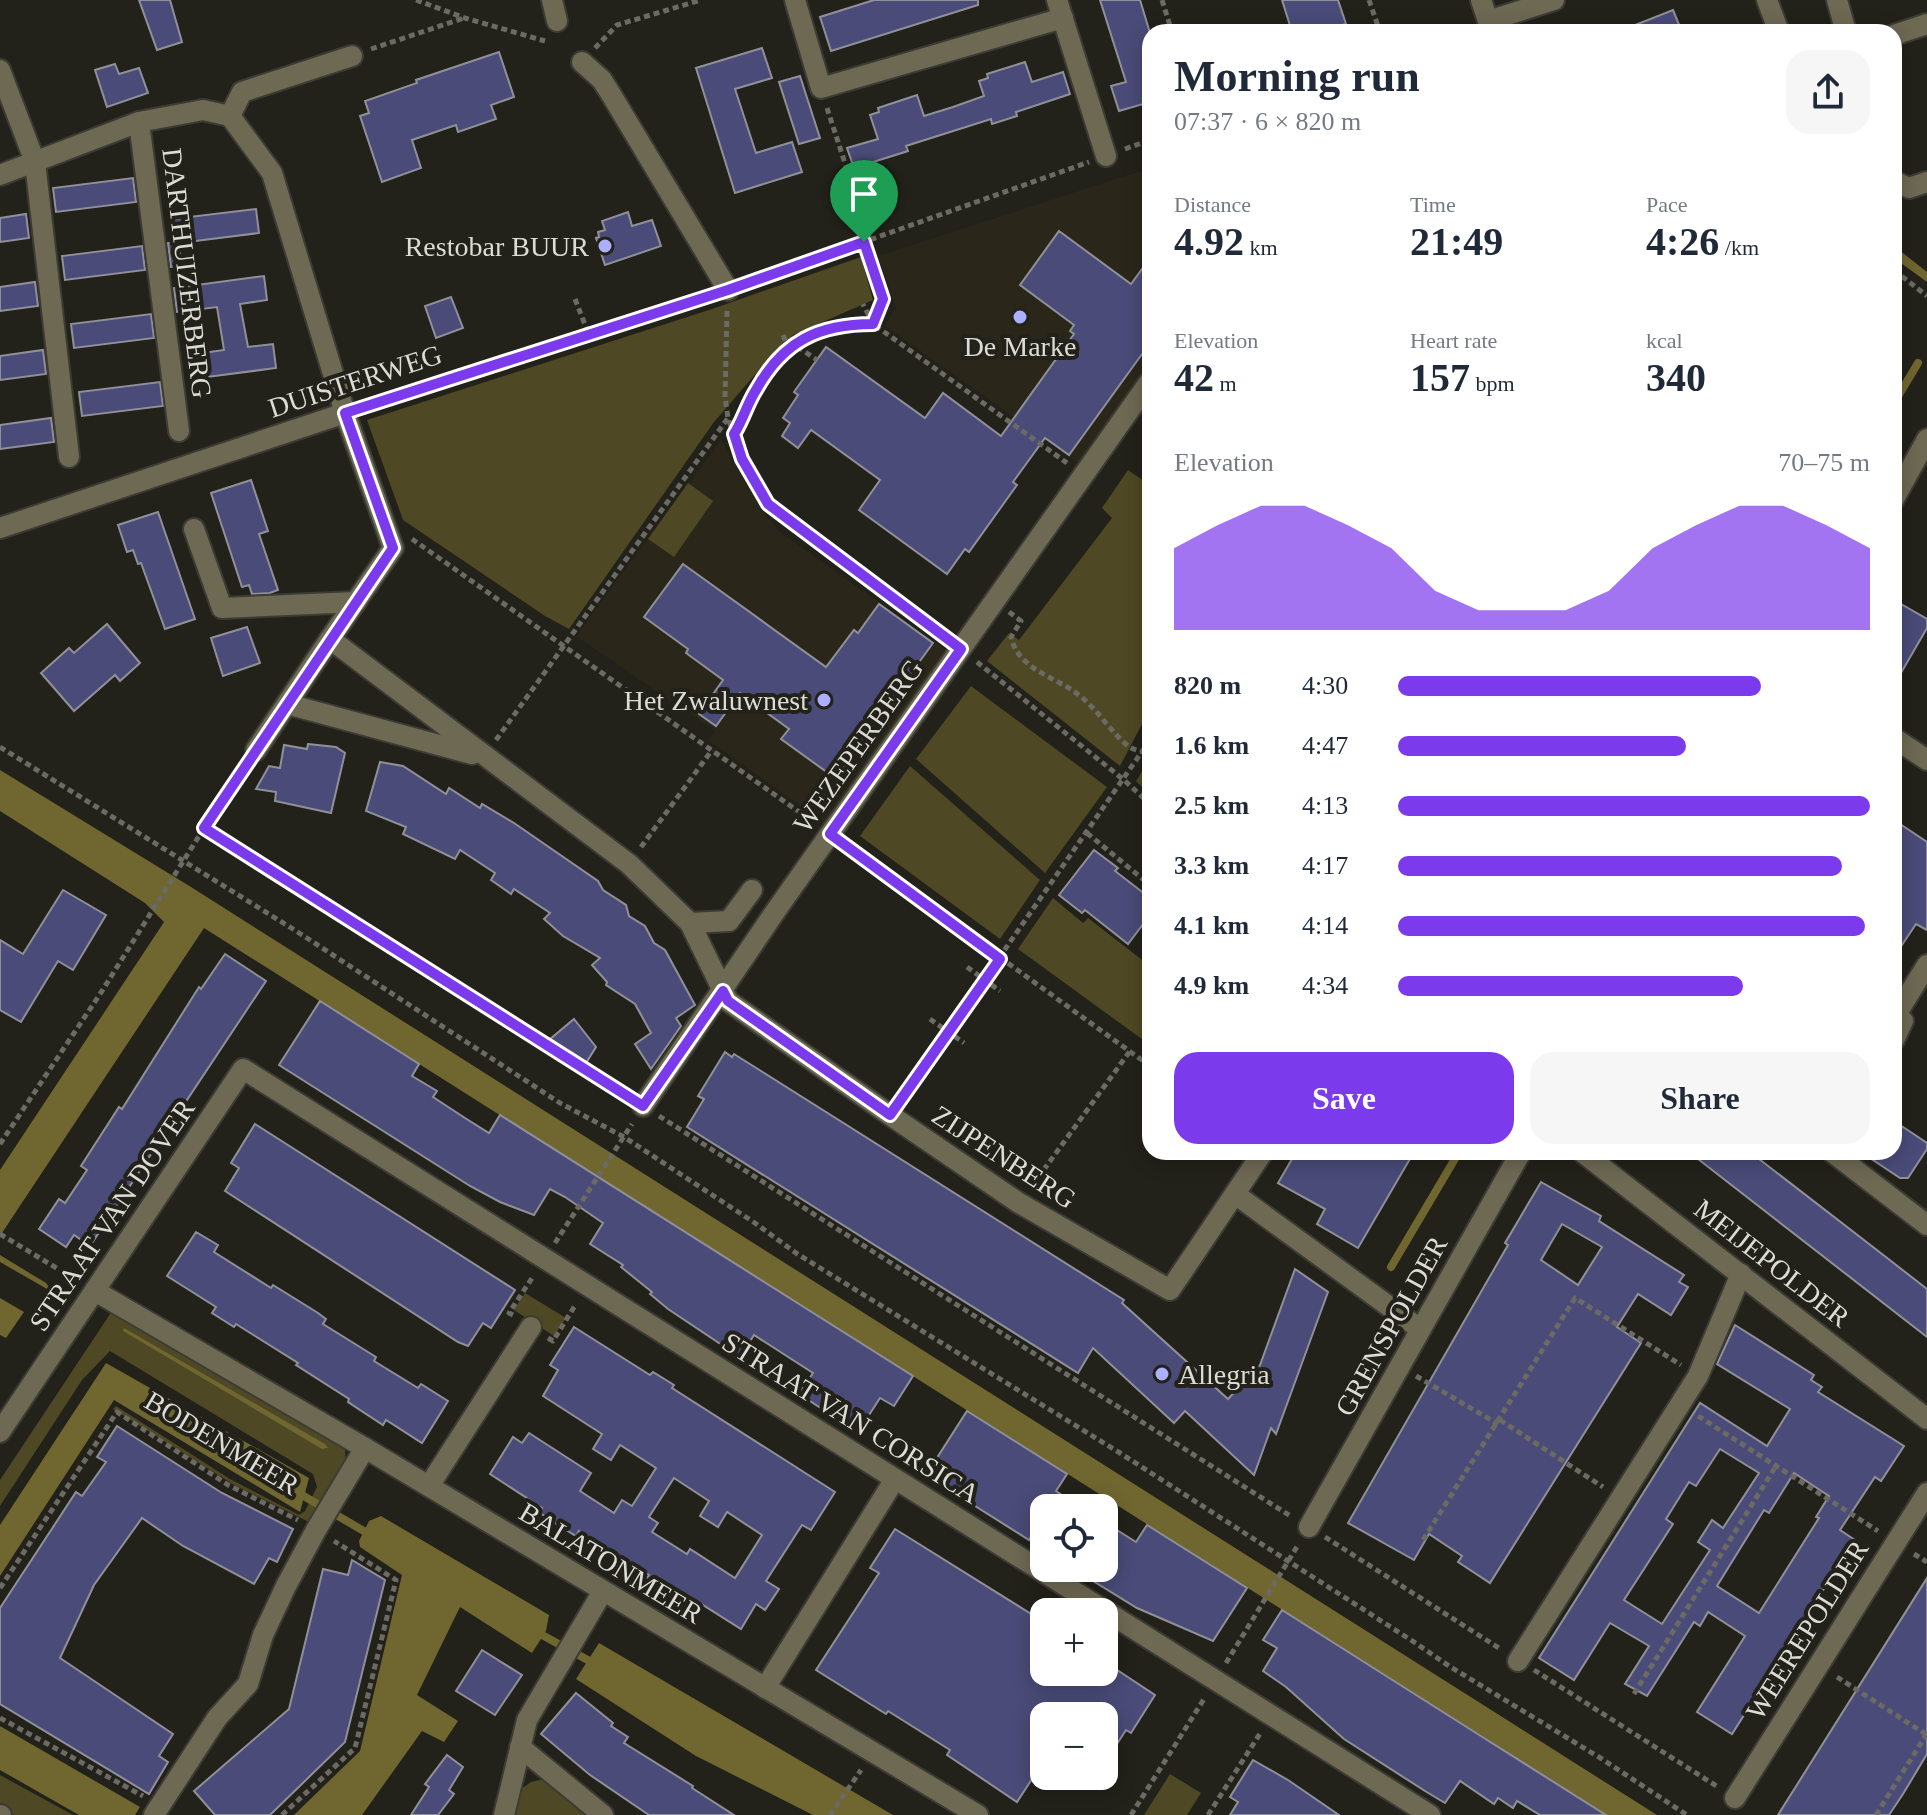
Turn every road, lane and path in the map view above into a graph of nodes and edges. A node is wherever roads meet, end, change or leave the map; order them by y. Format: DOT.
graph roads {
  1 [pos="416,0"];
  2 [pos="552,0"];
  3 [pos="701,0"];
  4 [pos="795,0"];
  5 [pos="1162,0"];
  6 [pos="1369,0"];
  7 [pos="1481,0"];
  8 [pos="1554,0"];
  9 [pos="1767,0"];
  10 [pos="1837,0"];
  11 [pos="1060,9"];
  12 [pos="465,18"];
  13 [pos="557,21"];
  14 [pos="1170,24"];
  15 [pos="1377,24"];
  16 [pos="1776,24"];
  17 [pos="1844,24"];
  18 [pos="1927,24"];
  19 [pos="1902,32"];
  20 [pos="548,43"];
  21 [pos="352,56"];
  22 [pos="582,62"];
  23 [pos="0,70"];
  24 [pos="821,88"];
  25 [pos="230,116"];
  26 [pos="139,122"];
  27 [pos="1142,143"];
  28 [pos="1106,156"];
  29 [pos="35,162"];
  30 [pos="0,175"];
  31 [pos="1927,182"];
  32 [pos="1902,185"];
  33 [pos="867,241"];
  34 [pos="1902,276"];
  35 [pos="728,290"];
  36 [pos="1927,296"];
  37 [pos="575,299"];
  38 [pos="863,304"];
  39 [pos="873,324"];
  40 [pos="589,335"];
  41 [pos="783,335"];
  42 [pos="795,345"];
  43 [pos="817,360"];
  44 [pos="1142,392"];
  45 [pos="345,413"];
  46 [pos="728,418"];
  47 [pos="179,431"];
  48 [pos="734,434"];
  49 [pos="1927,439"];
  50 [pos="69,457"];
  51 [pos="1084,475"];
  52 [pos="1902,484"];
  53 [pos="0,528"];
  54 [pos="194,529"];
  55 [pos="402,531"];
  56 [pos="995,601"];
  57 [pos="356,602"];
  58 [pos="330,639"];
  59 [pos="564,646"];
  60 [pos="961,649"];
  61 [pos="287,704"];
  62 [pos="1902,743"];
  63 [pos="0,747"];
  64 [pos="256,750"];
  65 [pos="712,750"];
  66 [pos="1142,751"];
  67 [pos="1142,753"];
  68 [pos="484,757"];
  69 [pos="1927,760"];
  70 [pos="1124,780"];
  71 [pos="1142,797"];
  72 [pos="204,828"];
  73 [pos="1087,833"];
  74 [pos="830,834"];
  75 [pos="183,860"];
  76 [pos="629,864"];
  77 [pos="1142,878"];
  78 [pos="752,890"];
  79 [pos="690,923"];
  80 [pos="1000,959"];
  81 [pos="1927,965"];
  82 [pos="967,967"];
  83 [pos="985,980"];
  84 [pos="723,991"];
  85 [pos="1000,991"];
  86 [pos="1902,1004"];
  87 [pos="930,1019"];
  88 [pos="949,1032"];
  89 [pos="964,1043"];
  90 [pos="1130,1051"];
  91 [pos="1142,1060"];
  92 [pos="243,1069"];
  93 [pos="643,1106"];
  94 [pos="890,1115"];
  95 [pos="624,1137"];
  96 [pos="0,1144"];
  97 [pos="1258,1160"];
  98 [pos="1516,1160"];
  99 [pos="1592,1160"];
  100 [pos="1845,1160"];
  101 [pos="1235,1194"];
  102 [pos="1019,1203"];
  103 [pos="1927,1225"];
  104 [pos="2,1235"];
  105 [pos="544,1259"];
  106 [pos="1741,1274"];
  107 [pos="588,1286"];
  108 [pos="95,1291"];
  109 [pos="531,1327"];
  110 [pos="1420,1329"];
  111 [pos="1400,1367"];
  112 [pos="1698,1376"];
  113 [pos="1680,1405"];
  114 [pos="1927,1419"];
  115 [pos="1499,1422"];
  116 [pos="0,1432"];
  117 [pos="365,1448"];
  118 [pos="1776,1466"];
  119 [pos="895,1479"];
  120 [pos="429,1486"];
  121 [pos="1927,1493"];
  122 [pos="1621,1499"];
  123 [pos="318,1526"];
  124 [pos="1309,1527"];
  125 [pos="1423,1540"];
  126 [pos="1896,1543"];
  127 [pos="1288,1562"];
  128 [pos="1927,1562"];
  129 [pos="0,1588"];
  130 [pos="603,1591"];
  131 [pos="1518,1661"];
  132 [pos="1819,1665"];
  133 [pos="1216,1679"];
  134 [pos="765,1688"];
  135 [pos="1634,1694"];
  136 [pos="1272,1714"];
  137 [pos="0,1718"];
  138 [pos="1927,1735"];
  139 [pos="520,1747"];
  140 [pos="864,1766"];
  141 [pos="1735,1798"];
  142 [pos="157,1811"];
  143 [pos="282,1815"];
  144 [pos="504,1815"];
  145 [pos="603,1815"];
  146 [pos="830,1815"];
  147 [pos="978,1815"];
  148 [pos="1131,1815"];
  149 [pos="1208,1815"];
  150 [pos="1430,1815"];
  151 [pos="1687,1815"];
  152 [pos="1876,1815"];
  1 -- 12 [label="path"];
  2 -- 13 [label="street"];
  3 -- 22 [label="path"];
  4 -- 24 [label="street"];
  5 -- 14 [label="path"];
  6 -- 15 [label="path"];
  7 -- 8 [label="street"];
  9 -- 16 [label="street"];
  10 -- 17 [label="street"];
  11 -- 24 [label="street"];
  11 -- 28 [label="street"];
  12 -- 20 [label="path"];
  12 -- 21 [label="path"];
  18 -- 19 [label="street"];
  21 -- 25 [label="street"];
  22 -- 35 [label="street"];
  23 -- 29 [label="street"];
  24 -- 33 [label="path"];
  25 -- 26 [label="street, DARTHUIZERBERG"];
  25 -- 45 [label="street"];
  26 -- 29 [label="street, DARTHUIZERBERG"];
  26 -- 47 [label="street, DARTHUIZERBERG"];
  27 -- 28 [label="path, DUISTERWEG"];
  28 -- 33 [label="path, DUISTERWEG"];
  29 -- 30 [label="street, DARTHUIZERBERG"];
  29 -- 50 [label="street"];
  31 -- 32 [label="street"];
  33 -- 35 [label="path, DUISTERWEG"];
  33 -- 39 [label="path"];
  34 -- 36 [label="path"];
  35 -- 40 [label="path, DUISTERWEG"];
  35 -- 46 [label="path"];
  37 -- 40 [label="path"];
  38 -- 39 [label="path"];
  39 -- 42 [label="path"];
  39 -- 51 [label="path"];
  40 -- 45 [label="path, DUISTERWEG"];
  41 -- 42 [label="path"];
  42 -- 43 [label="path"];
  42 -- 48 [label="path"];
  44 -- 51 [label="street, WEZEPERBERG"];
  45 -- 53 [label="street, DUISTERWEG"];
  45 -- 57 [label="street"];
  46 -- 48 [label="path"];
  46 -- 59 [label="path"];
  48 -- 60 [label="path"];
  49 -- 52 [label="street"];
  51 -- 56 [label="street, WEZEPERBERG"];
  54 -- 57 [label="street"];
  55 -- 59 [label="path"];
  56 -- 60 [label="street, WEZEPERBERG"];
  56 -- 66 [label="path"];
  57 -- 58 [label="street"];
  58 -- 61 [label="street"];
  58 -- 68 [label="street"];
  59 -- 65 [label="path"];
  59 -- 68 [label="path"];
  60 -- 70 [label="path"];
  60 -- 74 [label="street, WEZEPERBERG"];
  61 -- 64 [label="street"];
  61 -- 68 [label="street"];
  62 -- 69 [label="street"];
  63 -- 75 [label="path"];
  64 -- 72 [label="path"];
  65 -- 74 [label="path"];
  65 -- 76 [label="path"];
  67 -- 70 [label="path"];
  68 -- 76 [label="street"];
  70 -- 71 [label="path"];
  70 -- 73 [label="path"];
  72 -- 75 [label="path"];
  72 -- 93 [label="path"];
  73 -- 77 [label="path"];
  73 -- 80 [label="path"];
  74 -- 80 [label="path"];
  74 -- 84 [label="street, WEZEPERBERG"];
  75 -- 95 [label="path"];
  75 -- 96 [label="path"];
  76 -- 79 [label="street"];
  78 -- 79 [label="street"];
  79 -- 84 [label="street"];
  80 -- 83 [label="path"];
  80 -- 90 [label="path"];
  81 -- 86 [label="street"];
  82 -- 83 [label="path"];
  83 -- 85 [label="path"];
  83 -- 88 [label="path"];
  84 -- 93 [label="street, WEZEPERBERG"];
  84 -- 94 [label="street, ZIJPENBERG"];
  87 -- 88 [label="path"];
  88 -- 89 [label="path"];
  88 -- 94 [label="path"];
  90 -- 91 [label="path"];
  90 -- 102 [label="path"];
  92 -- 105 [label="street, STRAAT VAN CORSICA"];
  92 -- 108 [label="street, STRAAT VAN DOVER"];
  93 -- 124 [label="path"];
  94 -- 102 [label="street, ZIJPENBERG"];
  95 -- 105 [label="path"];
  95 -- 127 [label="path"];
  97 -- 101 [label="street, ZIJPENBERG"];
  98 -- 110 [label="street, GRENSPOLDER"];
  99 -- 106 [label="street, MEIJEPOLDER"];
  100 -- 103 [label="street"];
  101 -- 102 [label="street, ZIJPENBERG"];
  101 -- 110 [label="street"];
  104 -- 108 [label="path"];
  105 -- 107 [label="street, STRAAT VAN CORSICA"];
  105 -- 109 [label="path"];
  106 -- 112 [label="street"];
  106 -- 114 [label="street, MEIJEPOLDER"];
  107 -- 109 [label="path"];
  107 -- 119 [label="street, STRAAT VAN CORSICA"];
  108 -- 116 [label="street, STRAAT VAN DOVER"];
  108 -- 117 [label="street, BALATONMEER"];
  109 -- 120 [label="street"];
  110 -- 111 [label="street, GRENSPOLDER"];
  111 -- 115 [label="path"];
  111 -- 124 [label="street, GRENSPOLDER"];
  112 -- 113 [label="street"];
  112 -- 115 [label="path"];
  113 -- 118 [label="path"];
  113 -- 122 [label="street"];
  115 -- 122 [label="path"];
  115 -- 125 [label="path"];
  117 -- 120 [label="street, BALATONMEER"];
  117 -- 123 [label="street, BODENMEER"];
  118 -- 126 [label="path"];
  118 -- 135 [label="path"];
  119 -- 133 [label="street, STRAAT VAN CORSICA"];
  119 -- 134 [label="street"];
  120 -- 130 [label="street, BALATONMEER"];
  121 -- 126 [label="street, WEEREPOLDER"];
  122 -- 131 [label="street"];
  123 -- 129 [label="path, BODENMEER"];
  123 -- 142 [label="street, BODENMEER"];
  123 -- 143 [label="path, BODENMEER"];
  126 -- 128 [label="path"];
  126 -- 132 [label="street, WEEREPOLDER"];
  127 -- 133 [label="path"];
  127 -- 151 [label="path"];
  130 -- 134 [label="street, BALATONMEER"];
  130 -- 139 [label="street"];
  132 -- 138 [label="path"];
  132 -- 141 [label="street, WEEREPOLDER"];
  133 -- 136 [label="street, STRAAT VAN CORSICA"];
  133 -- 148 [label="path"];
  134 -- 147 [label="street, BALATONMEER"];
  136 -- 149 [label="path"];
  136 -- 150 [label="street, STRAAT VAN CORSICA"];
  137 -- 142 [label="path"];
  138 -- 152 [label="path"];
  139 -- 144 [label="street"];
  139 -- 145 [label="street"];
  140 -- 146 [label="path"];
}
